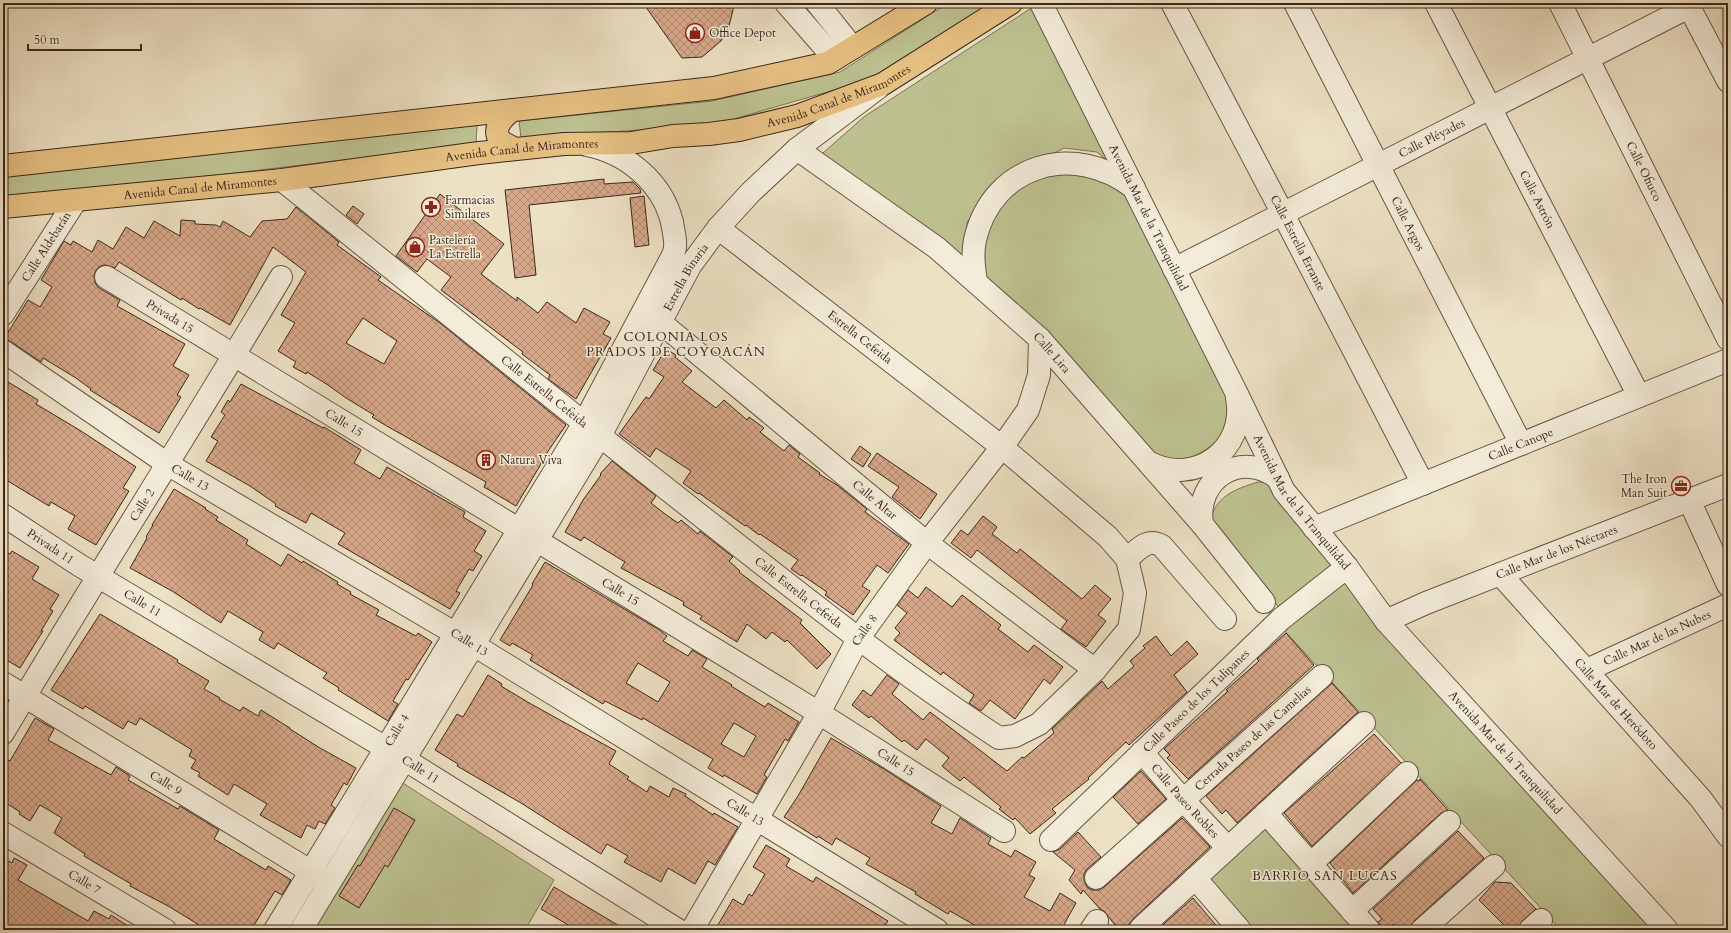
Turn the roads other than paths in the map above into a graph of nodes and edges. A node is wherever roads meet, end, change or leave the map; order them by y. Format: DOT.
graph roads {
  1 [pos="786,3"];
  2 [pos="817,3"];
  3 [pos="926,3"];
  4 [pos="1011,3"];
  5 [pos="1041,3"];
  6 [pos="1172,3"];
  7 [pos="1295,3"];
  8 [pos="1436,3"];
  9 [pos="1560,3"];
  10 [pos="1688,5"];
  11 [pos="854,48"];
  12 [pos="835,59"];
  13 [pos="1588,59"];
  14 [pos="1728,81"];
  15 [pos="883,84"];
  16 [pos="1490,108"];
  17 [pos="512,110"];
  18 [pos="475,115"];
  19 [pos="564,144"];
  20 [pos="515,149"];
  21 [pos="797,149"];
  22 [pos="478,153"];
  23 [pos="1378,165"];
  24 [pos="3,166"];
  25 [pos="282,180"];
  26 [pos="1134,189"];
  27 [pos="76,200"];
  28 [pos="3,207"];
  29 [pos="1283,214"];
  30 [pos="718,228"];
  31 [pos="675,247"];
  32 [pos="696,257"];
  33 [pos="1174,269"];
  34 [pos="106,277"];
  35 [pos="281,277"];
  36 [pos="976,282"];
  37 [pos="3,314"];
  38 [pos="660,322"];
  39 [pos="1040,339"];
  40 [pos="1728,339"];
  41 [pos="3,352"];
  42 [pos="234,356"];
  43 [pos="1728,360"];
  44 [pos="1237,394"];
  45 [pos="1639,396"];
  46 [pos="592,430"];
  47 [pos="1521,444"];
  48 [pos="1002,447"];
  49 [pos="1147,461"];
  50 [pos="168,464"];
  51 [pos="1278,478"];
  52 [pos="1422,484"];
  53 [pos="1728,485"];
  54 [pos="1689,500"];
  55 [pos="3,516"];
  56 [pos="1202,524"];
  57 [pos="1314,528"];
  58 [pos="528,536"];
  59 [pos="927,543"];
  60 [pos="1126,559"];
  61 [pos="1347,567"];
  62 [pos="1500,574"];
  63 [pos="98,576"];
  64 [pos="1728,585"];
  65 [pos="1264,602"];
  66 [pos="1728,605"];
  67 [pos="1225,619"];
  68 [pos="1386,621"];
  69 [pos="858,639"];
  70 [pos="465,640"];
  71 [pos="1095,670"];
  72 [pos="1587,670"];
  73 [pos="1322,676"];
  74 [pos="3,683"];
  75 [pos="25,696"];
  76 [pos="819,713"];
  77 [pos="1364,723"];
  78 [pos="3,733"];
  79 [pos="1142,752"];
  80 [pos="395,754"];
  81 [pos="1407,773"];
  82 [pos="1182,800"];
  83 [pos="1266,813"];
  84 [pos="756,820"];
  85 [pos="1449,822"];
  86 [pos="1004,831"];
  87 [pos="3,833"];
  88 [pos="1728,836"];
  89 [pos="1051,840"];
  90 [pos="1228,848"];
  91 [pos="1311,864"];
  92 [pos="1494,866"];
  93 [pos="311,871"];
  94 [pos="1096,878"];
  95 [pos="1195,878"];
  96 [pos="330,882"];
  97 [pos="1352,911"];
  98 [pos="1141,928"];
  99 [pos="1237,929"];
  100 [pos="165,930"];
  101 [pos="275,930"];
  102 [pos="301,930"];
  103 [pos="678,930"];
  104 [pos="692,930"];
  105 [pos="937,930"];
  106 [pos="1369,930"];
  107 [pos="1422,930"];
  108 [pos="1667,930"];
  1 -- 12 [label="street"];
  2 -- 11 [label="street"];
  3 -- 11 [label="main road"];
  4 -- 15 [label="main road, Avenida Canal de Miramontes"];
  5 -- 26 [label="street, Avenida Mar de la Tranquilidad"];
  6 -- 29 [label="street, Calle Estrella Errante"];
  7 -- 23 [label="street, Calle Argos"];
  8 -- 16 [label="street, Calle Astrón"];
  9 -- 13 [label="street, Calle Ofiuco"];
  10 -- 13 [label="street, Calle Pléyades"];
  10 -- 14 [label="street"];
  11 -- 12 [label="main road"];
  12 -- 17 [label="main road"];
  13 -- 16 [label="street, Calle Pléyades"];
  13 -- 40 [label="street, Calle Ofiuco"];
  15 -- 19 [label="main road, Avenida Canal de Miramontes"];
  15 -- 21 [label="street, Estrella Binaria"];
  16 -- 23 [label="street, Calle Pléyades"];
  16 -- 45 [label="street, Calle Astrón"];
  17 -- 18 [label="main road"];
  17 -- 20 [label="main road"];
  18 -- 22 [label="main road"];
  18 -- 24 [label="main road"];
  19 -- 20 [label="main road, Avenida Canal de Miramontes"];
  19 -- 31 [label="street, Estrella Binaria"];
  20 -- 22 [label="main road, Avenida Canal de Miramontes"];
  21 -- 30 [label="street, Estrella Binaria"];
  21 -- 36 [label="street, Calle Lira"];
  22 -- 25 [label="main road, Avenida Canal de Miramontes"];
  23 -- 29 [label="street, Calle Pléyades"];
  23 -- 47 [label="street, Calle Argos"];
  25 -- 27 [label="main road, Avenida Canal de Miramontes"];
  25 -- 46 [label="street, Calle Estrella Cefeida"];
  26 -- 33 [label="street, Avenida Mar de la Tranquilidad"];
  26 -- 36 [label="street"];
  27 -- 28 [label="main road, Avenida Canal de Miramontes"];
  27 -- 37 [label="street, Calle Aldebarán"];
  29 -- 33 [label="street, Calle Pléyades"];
  29 -- 52 [label="street, Calle Estrella Errante"];
  30 -- 32 [label="street, Estrella Binaria"];
  30 -- 48 [label="street, Estrella Cefeida"];
  31 -- 32 [label="street"];
  31 -- 46 [label="street, Estrella Binaria"];
  32 -- 38 [label="street, Estrella Binaria"];
  33 -- 44 [label="street, Avenida Mar de la Tranquilidad"];
  34 -- 42 [label="street, Privada 15"];
  35 -- 42 [label="street, Calle 2"];
  36 -- 39 [label="street, Calle Lira"];
  38 -- 46 [label="street, Estrella Binaria"];
  38 -- 59 [label="street, Calle Altar"];
  39 -- 48 [label="street, Calle 8"];
  39 -- 49 [label="street, Calle Lira"];
  41 -- 50 [label="street, Calle 13"];
  42 -- 50 [label="street, Calle 2"];
  42 -- 58 [label="street, Calle 15"];
  43 -- 45 [label="street, Calle Canope"];
  44 -- 49 [label="street"];
  44 -- 51 [label="street, Avenida Mar de la Tranquilidad"];
  45 -- 47 [label="street, Calle Canope"];
  46 -- 58 [label="street, Estrella Binaria"];
  46 -- 69 [label="street, Calle Estrella Cefeida"];
  47 -- 52 [label="street, Calle Canope"];
  48 -- 59 [label="street, Calle 8"];
  48 -- 60 [label="street, Calle Estrella Cefeida"];
  49 -- 56 [label="street, Calle Lira"];
  50 -- 63 [label="street, Calle 2"];
  50 -- 70 [label="street, Calle 13"];
  51 -- 56 [label="street"];
  51 -- 57 [label="street, Avenida Mar de la Tranquilidad"];
  52 -- 57 [label="street, Calle Canope"];
  53 -- 54 [label="street, Calle Mar de los Néctares"];
  54 -- 62 [label="street, Calle Mar de los Néctares"];
  54 -- 64 [label="street"];
  55 -- 63 [label="street, Privada 11"];
  56 -- 65 [label="street, Calle Lira"];
  57 -- 61 [label="street, Avenida Mar de la Tranquilidad"];
  58 -- 70 [label="street, Calle 4"];
  58 -- 76 [label="street, Calle 15"];
  59 -- 69 [label="street, Calle 8"];
  59 -- 71 [label="street, Calle Altar"];
  60 -- 67 [label="street"];
  60 -- 71 [label="street, Calle Estrella Cefeida"];
  61 -- 68 [label="street, Avenida Mar de la Tranquilidad"];
  61 -- 79 [label="street, Calle Paseo de los Tulipanes"];
  62 -- 68 [label="street, Calle Mar de los Néctares"];
  62 -- 72 [label="street, Calle Mar de Heródoto"];
  63 -- 75 [label="street, Calle 2"];
  63 -- 80 [label="street, Calle 11"];
  66 -- 72 [label="street, Calle Mar de las Nubes"];
  68 -- 108 [label="street, Avenida Mar de la Tranquilidad"];
  69 -- 71 [label="street, Calle Estrella Cefeida"];
  69 -- 76 [label="street, Calle 8"];
  70 -- 80 [label="street, Calle 4"];
  70 -- 84 [label="street, Calle 13"];
  72 -- 88 [label="street, Calle Mar de Heródoto"];
  73 -- 82 [label="street, Cerrada Paseo de las Camelias"];
  74 -- 75 [label="street, Calle 9"];
  75 -- 78 [label="street, Calle 2"];
  75 -- 93 [label="street, Calle 9"];
  76 -- 84 [label="street, Calle 8"];
  76 -- 86 [label="street, Calle 15"];
  77 -- 83 [label="street"];
  79 -- 82 [label="street, Calle Paseo Robles"];
  79 -- 89 [label="street, Calle Paseo de los Tulipanes"];
  80 -- 93 [label="street, Calle 4"];
  80 -- 96 [label="street, Calle 4"];
  80 -- 103 [label="street, Calle 11"];
  81 -- 91 [label="street"];
  82 -- 90 [label="street, Calle Paseo Robles"];
  82 -- 94 [label="street, Cerrada Paseo de las Camelias"];
  83 -- 90 [label="street"];
  83 -- 91 [label="street"];
  84 -- 104 [label="street, Calle 8"];
  84 -- 105 [label="street, Calle 13"];
  85 -- 97 [label="street"];
  87 -- 100 [label="street, Calle 7"];
  90 -- 95 [label="street"];
  91 -- 97 [label="street"];
  92 -- 107 [label="street"];
  93 -- 96 [label="street, Calle 9"];
  93 -- 101 [label="street, Calle 4"];
  95 -- 98 [label="street"];
  95 -- 99 [label="street"];
  96 -- 102 [label="street, Calle 4"];
  97 -- 106 [label="street"];
}
